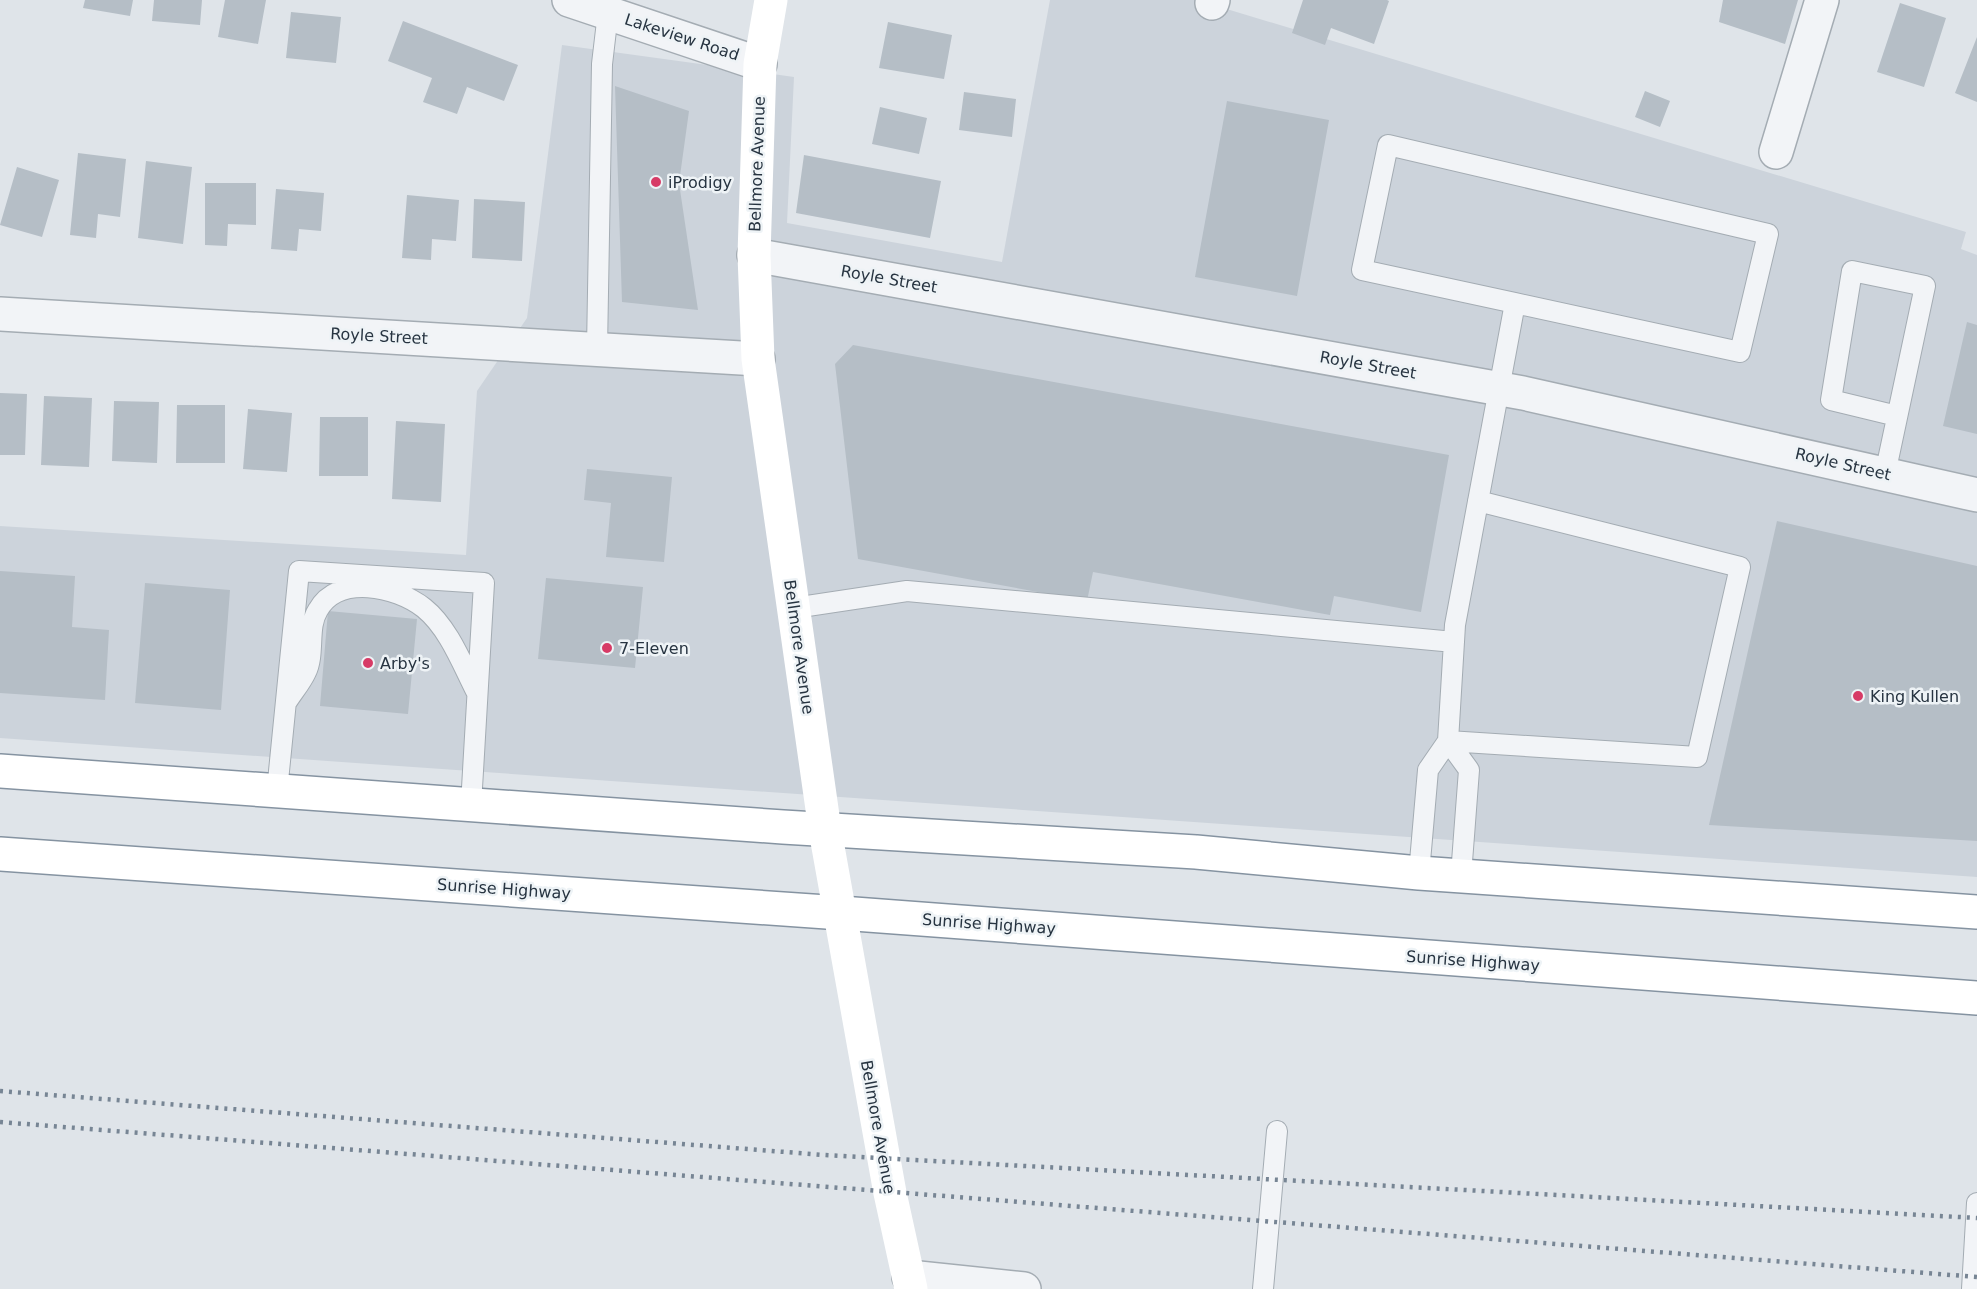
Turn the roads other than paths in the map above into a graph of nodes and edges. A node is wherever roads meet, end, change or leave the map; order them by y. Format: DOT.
graph roads {
  1 [pos="569,0"];
  2 [pos="771,0"];
  3 [pos="1822,0"];
  4 [pos="609,13"];
  5 [pos="760,64"];
  6 [pos="1776,152"];
  7 [pos="754,255"];
  8 [pos="1515,303"];
  9 [pos="0,314"];
  10 [pos="597,349"];
  11 [pos="758,359"];
  12 [pos="1498,388"];
  13 [pos="1897,416"];
  14 [pos="1886,474"];
  15 [pos="1977,495"];
  16 [pos="1478,501"];
  17 [pos="794,608"];
  18 [pos="1454,642"];
  19 [pos="477,693"];
  20 [pos="284,705"];
  21 [pos="1448,741"];
  22 [pos="0,771"];
  23 [pos="277,791"];
  24 [pos="471,805"];
  25 [pos="825,830"];
  26 [pos="0,854"];
  27 [pos="1419,873"];
  28 [pos="1461,875"];
  29 [pos="1977,912"];
  30 [pos="841,913"];
  31 [pos="1977,998"];
  32 [pos="1277,1131"];
  33 [pos="1977,1203"];
  34 [pos="910,1283"];
  35 [pos="1024,1289"];
  36 [pos="1263,1289"];
  37 [pos="1972,1289"];
  1 -- 4 [label="street, Lakeview Road"];
  2 -- 5 [label="main road, Bellmore Avenue"];
  3 -- 6 [label="street"];
  4 -- 5 [label="street, Lakeview Road"];
  4 -- 10 [label="lane"];
  5 -- 7 [label="main road, Bellmore Avenue"];
  7 -- 11 [label="main road, Bellmore Avenue"];
  7 -- 12 [label="street, Royle Street"];
  8 -- 8 [label="lane"];
  8 -- 12 [label="lane"];
  9 -- 10 [label="street, Royle Street"];
  10 -- 11 [label="street, Royle Street"];
  11 -- 17 [label="main road, Bellmore Avenue"];
  12 -- 14 [label="street, Royle Street"];
  12 -- 16 [label="lane"];
  13 -- 13 [label="lane"];
  13 -- 14 [label="lane"];
  14 -- 15 [label="street, Royle Street"];
  16 -- 18 [label="lane"];
  16 -- 21 [label="lane"];
  17 -- 18 [label="lane"];
  17 -- 25 [label="main road, Bellmore Avenue"];
  18 -- 21 [label="lane"];
  19 -- 20 [label="lane"];
  19 -- 20 [label="lane"];
  19 -- 24 [label="lane"];
  20 -- 23 [label="lane"];
  21 -- 27 [label="lane"];
  21 -- 28 [label="lane"];
  22 -- 23 [label="main road"];
  23 -- 24 [label="main road"];
  24 -- 25 [label="main road"];
  25 -- 27 [label="main road"];
  25 -- 30 [label="main road, Bellmore Avenue"];
  26 -- 30 [label="main road, Sunrise Highway"];
  27 -- 28 [label="main road"];
  28 -- 29 [label="main road"];
  30 -- 31 [label="main road, Sunrise Highway"];
  30 -- 34 [label="main road, Bellmore Avenue"];
  32 -- 36 [label="lane"];
  33 -- 37 [label="lane"];
  34 -- 35 [label="street"];
}
